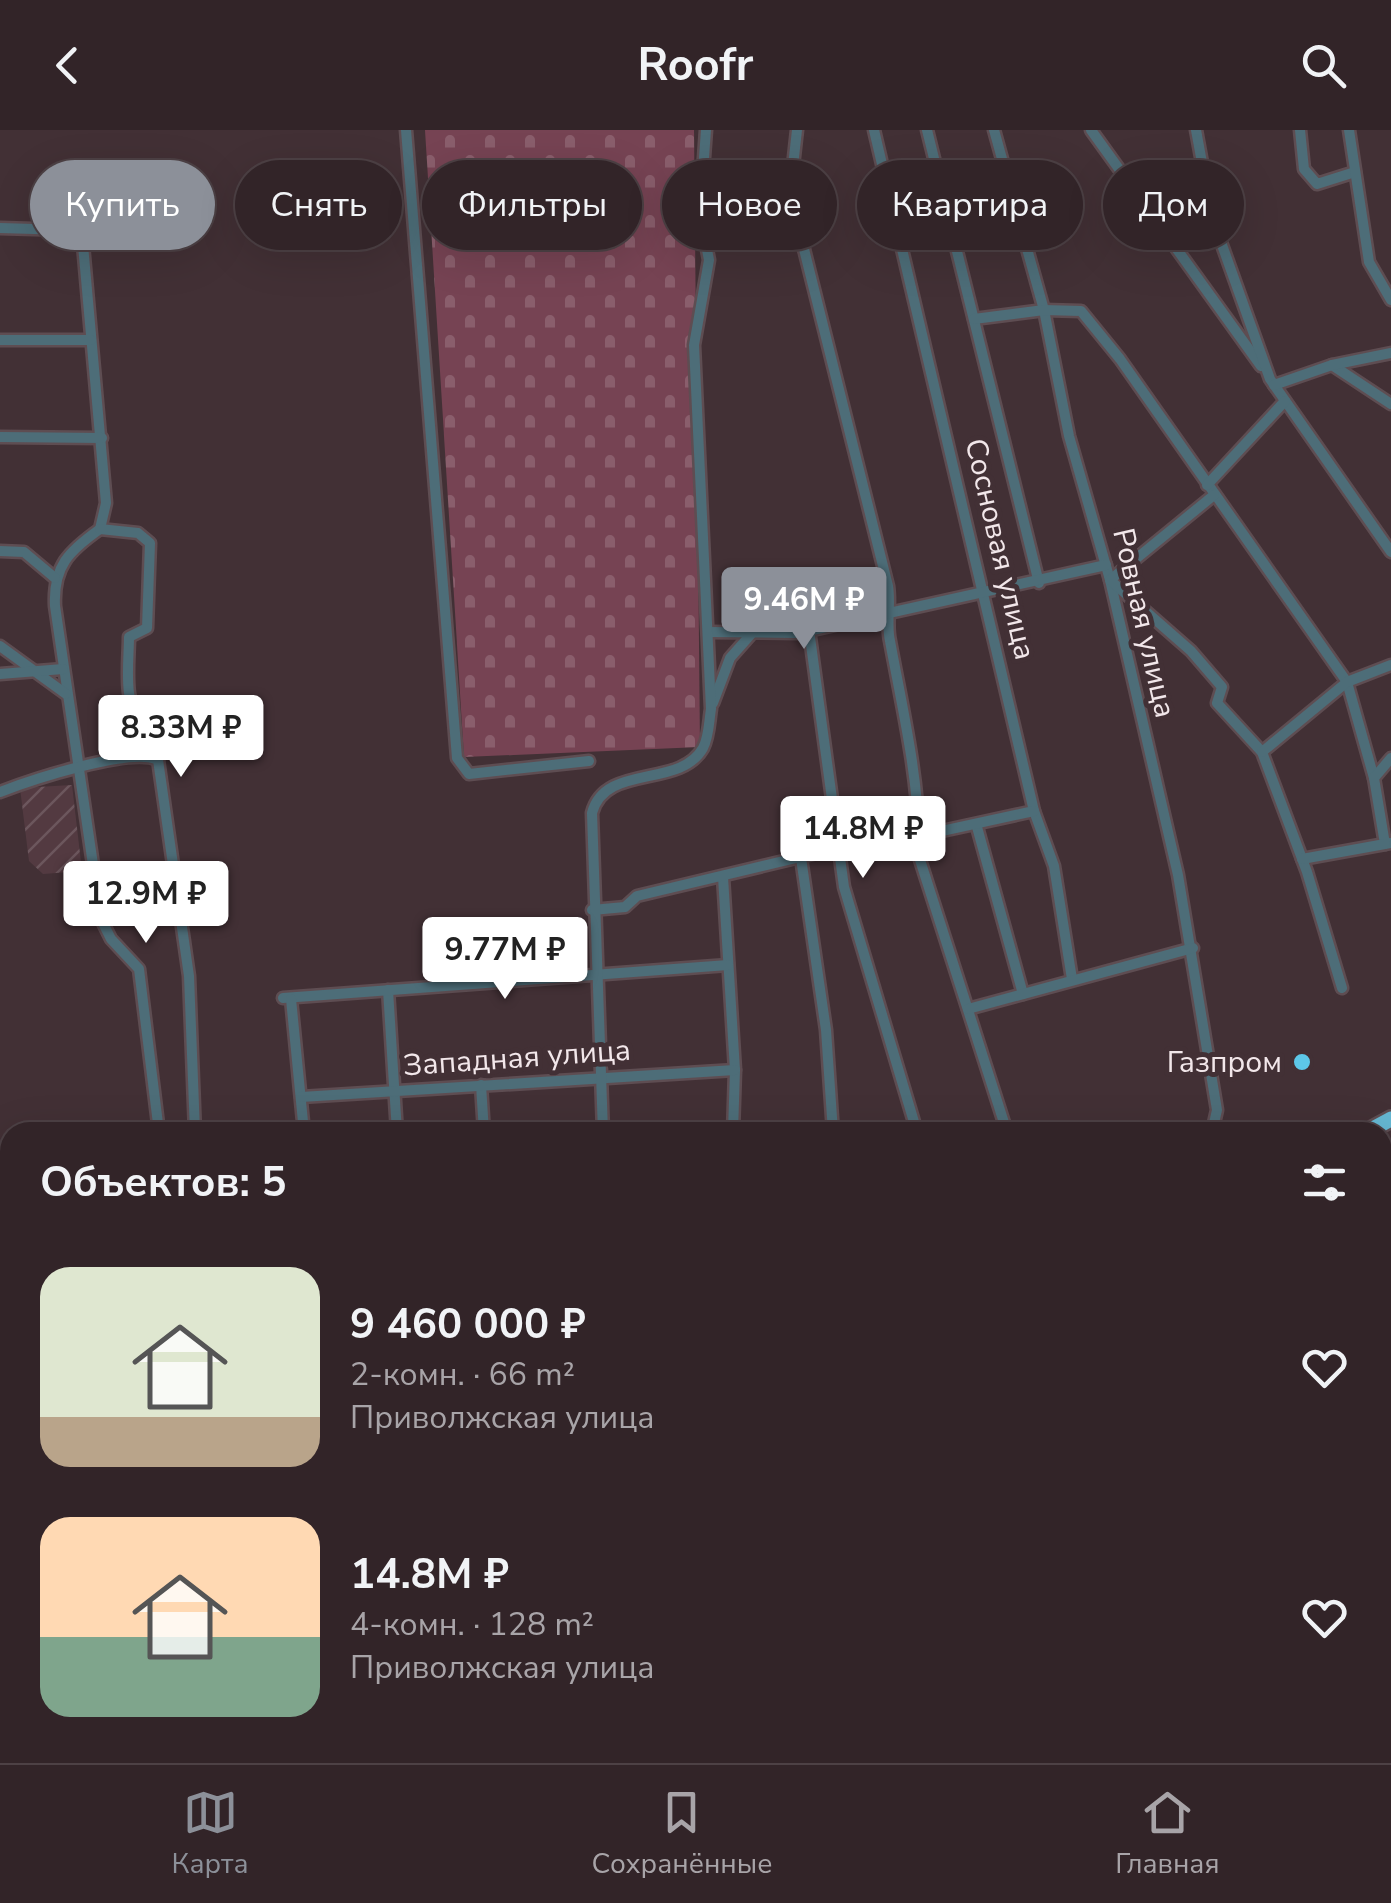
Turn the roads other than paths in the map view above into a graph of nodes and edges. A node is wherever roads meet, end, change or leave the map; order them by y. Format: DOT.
graph roads {
  1 [pos="406,130"];
  2 [pos="706,130"];
  3 [pos="797,130"];
  4 [pos="874,130"];
  5 [pos="927,130"];
  6 [pos="994,130"];
  7 [pos="1090,130"];
  8 [pos="1196,130"];
  9 [pos="1300,130"];
  10 [pos="1349,130"];
  11 [pos="1355,172"];
  12 [pos="0,228"];
  13 [pos="1391,300"];
  14 [pos="1044,310"];
  15 [pos="974,318"];
  16 [pos="0,340"];
  17 [pos="91,340"];
  18 [pos="1391,353"];
  19 [pos="1332,364"];
  20 [pos="1272,382"];
  21 [pos="1285,402"];
  22 [pos="1391,404"];
  23 [pos="0,437"];
  24 [pos="102,438"];
  25 [pos="1210,490"];
  26 [pos="100,529"];
  27 [pos="0,550"];
  28 [pos="1391,552"];
  29 [pos="1106,565"];
  30 [pos="55,578"];
  31 [pos="1110,580"];
  32 [pos="1039,583"];
  33 [pos="985,595"];
  34 [pos="892,613"];
  35 [pos="809,630"];
  36 [pos="708,632"];
  37 [pos="753,632"];
  38 [pos="0,646"];
  39 [pos="1391,666"];
  40 [pos="31,668"];
  41 [pos="63,669"];
  42 [pos="0,674"];
  43 [pos="1347,682"];
  44 [pos="66,694"];
  45 [pos="711,709"];
  46 [pos="155,739"];
  47 [pos="1262,752"];
  48 [pos="142,755"];
  49 [pos="1391,758"];
  50 [pos="158,760"];
  51 [pos="589,761"];
  52 [pos="78,770"];
  53 [pos="1374,778"];
  54 [pos="0,792"];
  55 [pos="1034,811"];
  56 [pos="977,827"];
  57 [pos="916,837"];
  58 [pos="1388,843"];
  59 [pos="838,848"];
  60 [pos="801,858"];
  61 [pos="1302,858"];
  62 [pos="723,877"];
  63 [pos="592,910"];
  64 [pos="1194,948"];
  65 [pos="728,965"];
  66 [pos="595,976"];
  67 [pos="1072,979"];
  68 [pos="1342,988"];
  69 [pos="388,990"];
  70 [pos="1023,994"];
  71 [pos="968,1009"];
  72 [pos="735,1070"];
  73 [pos="600,1078"];
  74 [pos="481,1084"];
  75 [pos="394,1091"];
  76 [pos="302,1097"];
  77 [pos="158,1122"];
  78 [pos="195,1122"];
  79 [pos="303,1122"];
  80 [pos="397,1122"];
  81 [pos="483,1122"];
  82 [pos="602,1122"];
  83 [pos="733,1122"];
  84 [pos="833,1122"];
  85 [pos="914,1122"];
  86 [pos="1004,1122"];
  87 [pos="1214,1122"];
  1 -- 51 [label="street"];
  2 -- 36 [label="street"];
  3 -- 34 [label="street"];
  4 -- 33 [label="street, Сосновая улица"];
  5 -- 15 [label="street"];
  6 -- 14 [label="street, Ровная улица"];
  7 -- 20 [label="street"];
  8 -- 20 [label="street"];
  9 -- 11 [label="street"];
  10 -- 11 [label="street"];
  11 -- 13 [label="street"];
  12 -- 17 [label="street"];
  14 -- 15 [label="street"];
  14 -- 25 [label="street"];
  14 -- 29 [label="street, Ровная улица"];
  15 -- 32 [label="street"];
  16 -- 17 [label="street"];
  17 -- 24 [label="street"];
  18 -- 19 [label="street"];
  19 -- 20 [label="street"];
  19 -- 22 [label="street"];
  20 -- 21 [label="street"];
  21 -- 25 [label="street"];
  21 -- 28 [label="street"];
  23 -- 24 [label="street"];
  24 -- 26 [label="street"];
  25 -- 31 [label="street"];
  25 -- 43 [label="street"];
  26 -- 30 [label="street"];
  26 -- 46 [label="street"];
  27 -- 30 [label="street"];
  29 -- 31 [label="street, Ровная улица"];
  29 -- 32 [label="street"];
  30 -- 41 [label="street"];
  31 -- 47 [label="street"];
  31 -- 64 [label="street, Ровная улица"];
  32 -- 33 [label="street"];
  33 -- 34 [label="street"];
  33 -- 55 [label="street, Сосновая улица"];
  34 -- 35 [label="street"];
  34 -- 57 [label="street"];
  35 -- 37 [label="street"];
  35 -- 59 [label="street"];
  36 -- 37 [label="street"];
  36 -- 45 [label="street"];
  37 -- 45 [label="street"];
  38 -- 40 [label="street"];
  39 -- 43 [label="street"];
  40 -- 41 [label="street"];
  40 -- 42 [label="street"];
  40 -- 44 [label="street"];
  41 -- 44 [label="street"];
  43 -- 47 [label="street"];
  43 -- 53 [label="street"];
  44 -- 52 [label="street"];
  45 -- 63 [label="street"];
  46 -- 48 [label="street"];
  46 -- 50 [label="street"];
  47 -- 61 [label="street"];
  48 -- 50 [label="street"];
  48 -- 52 [label="street"];
  49 -- 53 [label="street"];
  50 -- 78 [label="street"];
  52 -- 54 [label="street"];
  52 -- 77 [label="street"];
  53 -- 58 [label="street"];
  55 -- 56 [label="street"];
  55 -- 67 [label="street, Сосновая улица"];
  56 -- 57 [label="street"];
  56 -- 70 [label="street"];
  57 -- 59 [label="street"];
  57 -- 71 [label="street"];
  58 -- 61 [label="street"];
  59 -- 60 [label="street"];
  59 -- 85 [label="street"];
  60 -- 62 [label="street"];
  60 -- 84 [label="street"];
  61 -- 68 [label="street"];
  62 -- 63 [label="street"];
  62 -- 65 [label="street"];
  63 -- 66 [label="street"];
  64 -- 67 [label="street"];
  64 -- 87 [label="street, Ровная улица"];
  65 -- 66 [label="street"];
  65 -- 72 [label="street"];
  66 -- 69 [label="street"];
  66 -- 73 [label="street"];
  67 -- 70 [label="street"];
  69 -- 75 [label="street"];
  69 -- 76 [label="street"];
  70 -- 71 [label="street"];
  71 -- 86 [label="street"];
  72 -- 73 [label="street, Западная улица"];
  72 -- 83 [label="street"];
  73 -- 74 [label="street, Западная улица"];
  73 -- 82 [label="street"];
  74 -- 75 [label="street, Западная улица"];
  74 -- 81 [label="street"];
  75 -- 76 [label="street, Западная улица"];
  75 -- 80 [label="street"];
  76 -- 79 [label="street"];
}
